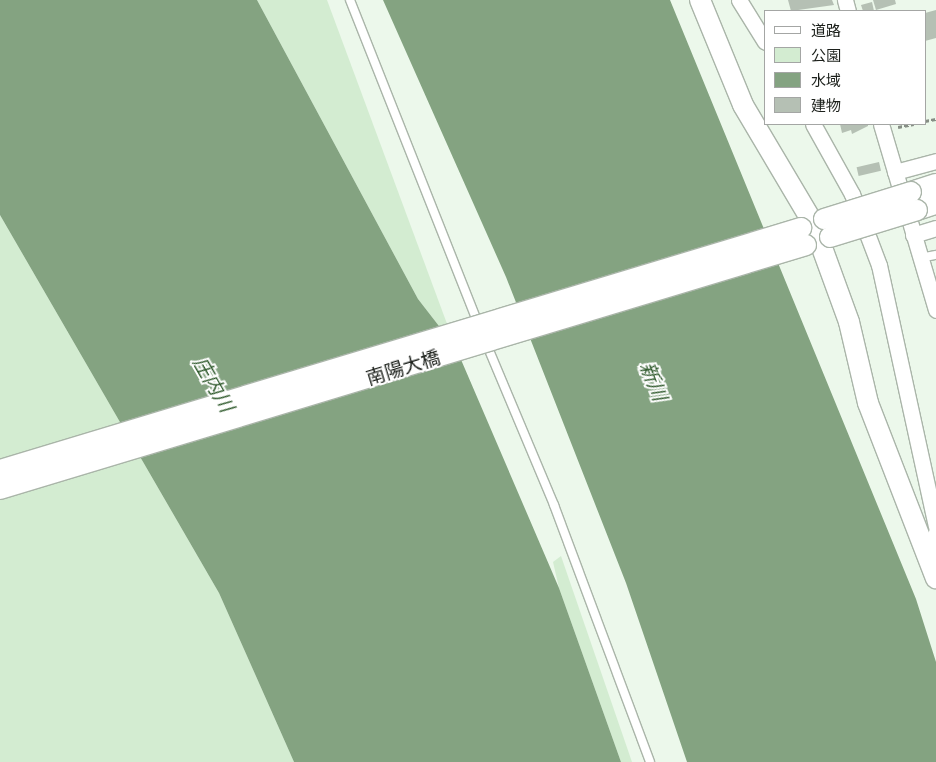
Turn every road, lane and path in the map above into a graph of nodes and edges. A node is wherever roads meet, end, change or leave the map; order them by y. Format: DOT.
graph roads {
  1 [pos="350,0"];
  2 [pos="700,0"];
  3 [pos="739,0"];
  4 [pos="764,40"];
  5 [pos="814,125"];
  6 [pos="881,125"];
  7 [pos="936,161"];
  8 [pos="895,172"];
  9 [pos="936,184"];
  10 [pos="914,201"];
  11 [pos="936,204"];
  12 [pos="936,228"];
  13 [pos="816,232"];
  14 [pos="913,235"];
  15 [pos="936,255"];
  16 [pos="920,258"];
  17 [pos="936,310"];
  18 [pos="0,470"];
  19 [pos="0,489"];
  20 [pos="936,526"];
  21 [pos="936,532"];
  22 [pos="935,574"];
  23 [pos="650,762"];
  1 -- 23 [label="lane"];
  2 -- 13 [label="street"];
  3 -- 4 [label="street"];
  5 -- 20 [label="street"];
  6 -- 8 [label="street"];
  7 -- 8 [label="street"];
  8 -- 14 [label="street"];
  9 -- 10 [label="street"];
  10 -- 11 [label="street"];
  10 -- 13 [label="street, bridge"];
  12 -- 14 [label="street"];
  13 -- 18 [label="street, 南陽大橋, bridge"];
  13 -- 19 [label="street, 南陽大橋, bridge"];
  13 -- 22 [label="street"];
  14 -- 16 [label="street"];
  15 -- 16 [label="lane"];
  16 -- 17 [label="street"];
  21 -- 22 [label="street"];
}
